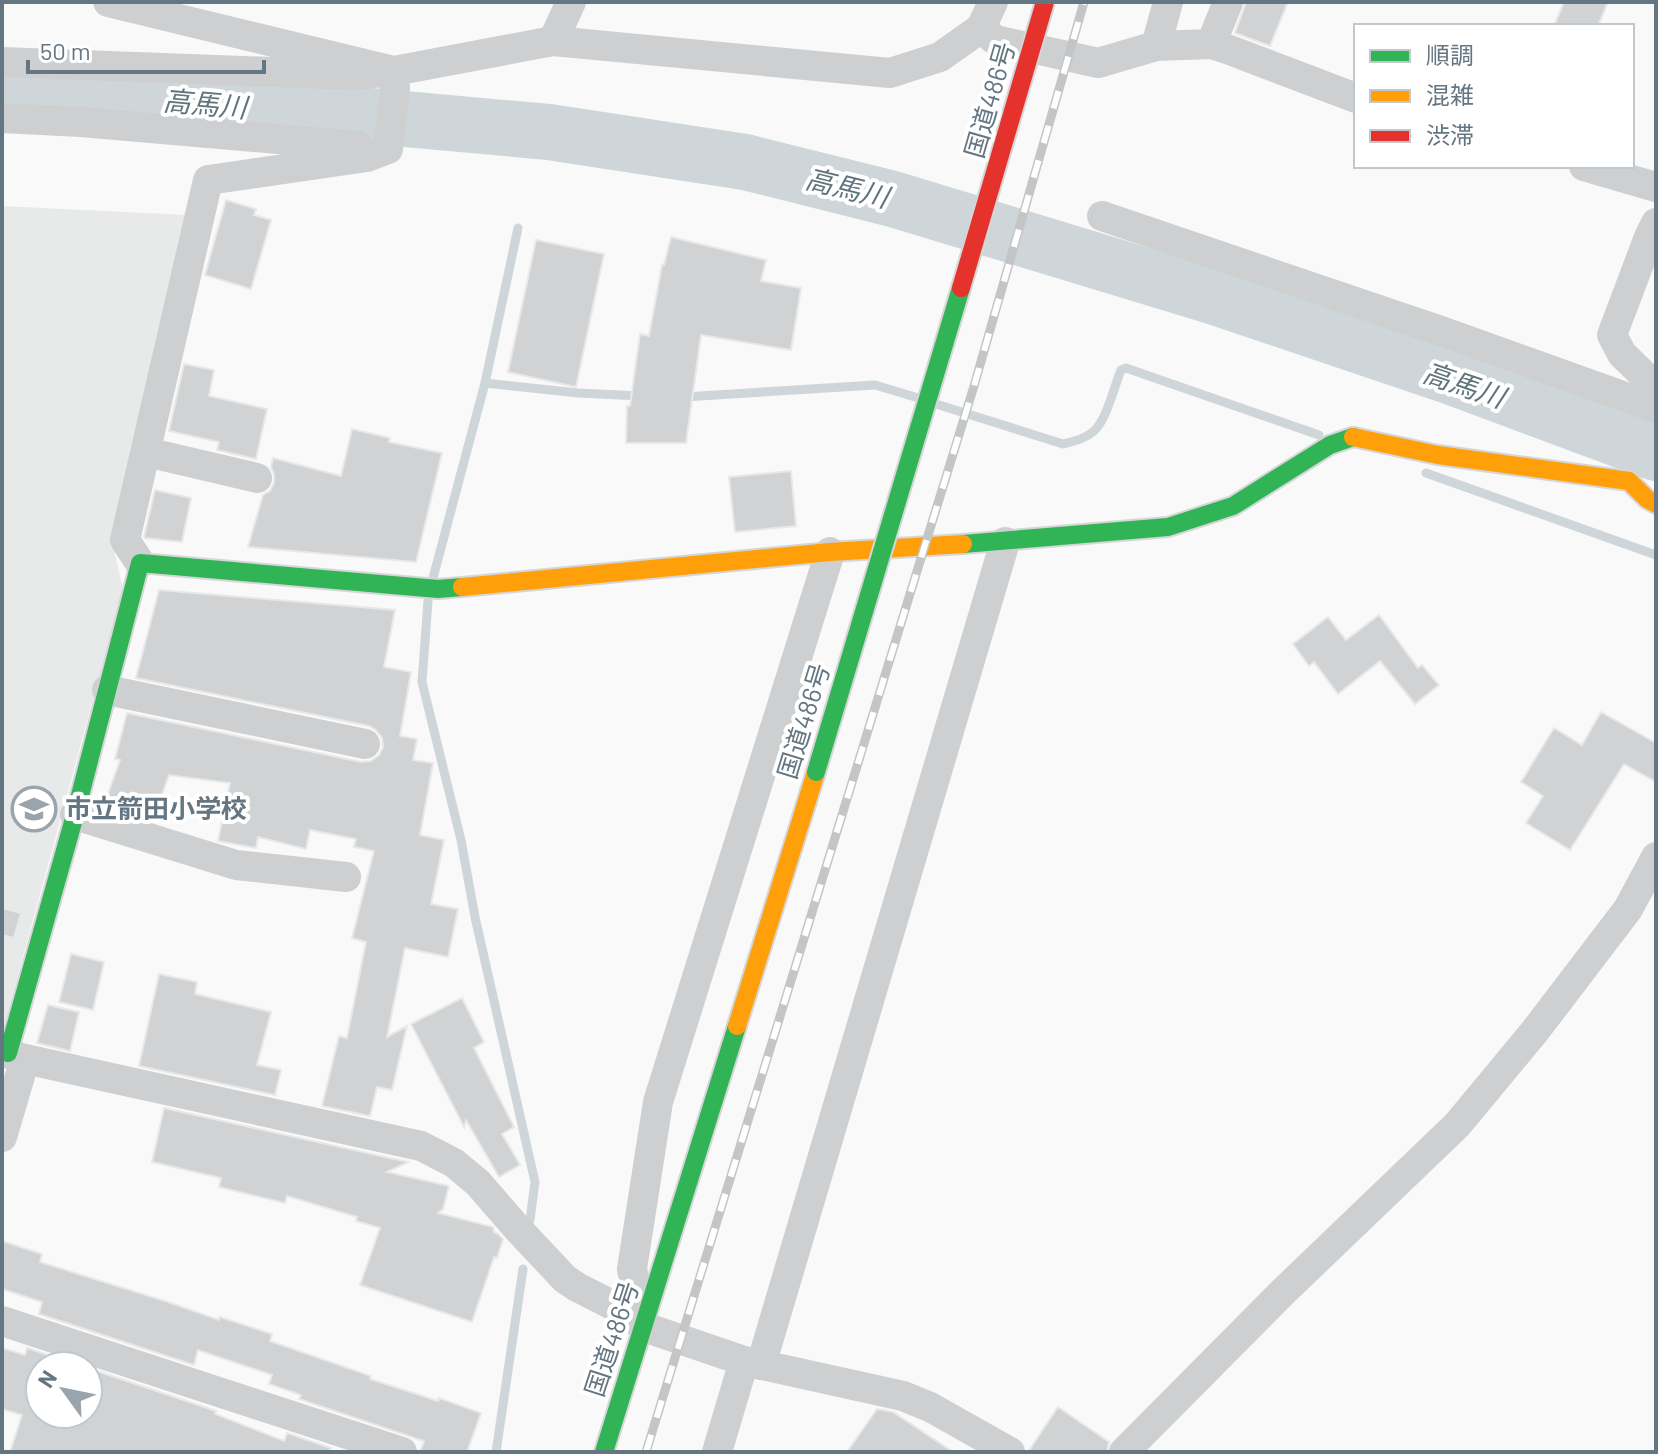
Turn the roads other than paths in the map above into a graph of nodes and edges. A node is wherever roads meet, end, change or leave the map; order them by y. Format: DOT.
graph roads {
  1 [pos="108,2"];
  2 [pos="571,2"];
  3 [pos="1045,2"];
  4 [pos="1168,2"];
  5 [pos="1228,2"];
  6 [pos="159,8"];
  7 [pos="987,15"];
  8 [pos="553,41"];
  9 [pos="1211,44"];
  10 [pos="1156,46"];
  11 [pos="2,62"];
  12 [pos="395,79"];
  13 [pos="1354,97"];
  14 [pos="2,118"];
  15 [pos="389,142"];
  16 [pos="1591,168"];
  17 [pos="1656,187"];
  18 [pos="1102,216"];
  19 [pos="1656,223"];
  20 [pos="1656,387"];
  21 [pos="1656,408"];
  22 [pos="146,452"];
  23 [pos="257,478"];
  24 [pos="1643,486"];
  25 [pos="1656,504"];
  26 [pos="1005,542"];
  27 [pos="830,552"];
  28 [pos="140,563"];
  29 [pos="107,690"];
  30 [pos="365,744"];
  31 [pos="75,815"];
  32 [pos="1656,857"];
  33 [pos="346,877"];
  34 [pos="12,1055"];
  35 [pos="2,1137"];
  36 [pos="2,1321"];
  37 [pos="644,1327"];
  38 [pos="752,1363"];
  39 [pos="402,1452"];
  40 [pos="604,1452"];
  41 [pos="717,1452"];
  42 [pos="1010,1452"];
  43 [pos="1124,1452"];
  1 -- 6 [label="street"];
  2 -- 8 [label="street"];
  3 -- 37 [label="main road, 国道486号, bridge"];
  4 -- 10 [label="street"];
  5 -- 9 [label="street"];
  6 -- 12 [label="street"];
  7 -- 8 [label="street"];
  7 -- 10 [label="street"];
  8 -- 12 [label="street"];
  9 -- 10 [label="street"];
  9 -- 13 [label="street"];
  11 -- 12 [label="street"];
  12 -- 15 [label="street"];
  14 -- 15 [label="street"];
  15 -- 22 [label="street"];
  16 -- 17 [label="street"];
  18 -- 21 [label="street"];
  19 -- 20 [label="street"];
  22 -- 23 [label="street"];
  22 -- 28 [label="street"];
  24 -- 25 [label="main road"];
  24 -- 26 [label="main road"];
  26 -- 27 [label="main road"];
  26 -- 38 [label="street"];
  27 -- 28 [label="main road"];
  27 -- 37 [label="street"];
  28 -- 29 [label="main road"];
  29 -- 30 [label="street"];
  29 -- 31 [label="main road"];
  31 -- 33 [label="street"];
  31 -- 34 [label="main road"];
  32 -- 43 [label="street"];
  34 -- 35 [label="street"];
  34 -- 37 [label="street"];
  36 -- 39 [label="street"];
  37 -- 38 [label="street"];
  37 -- 40 [label="main road, 国道486号"];
  38 -- 41 [label="street"];
  38 -- 42 [label="street"];
}
